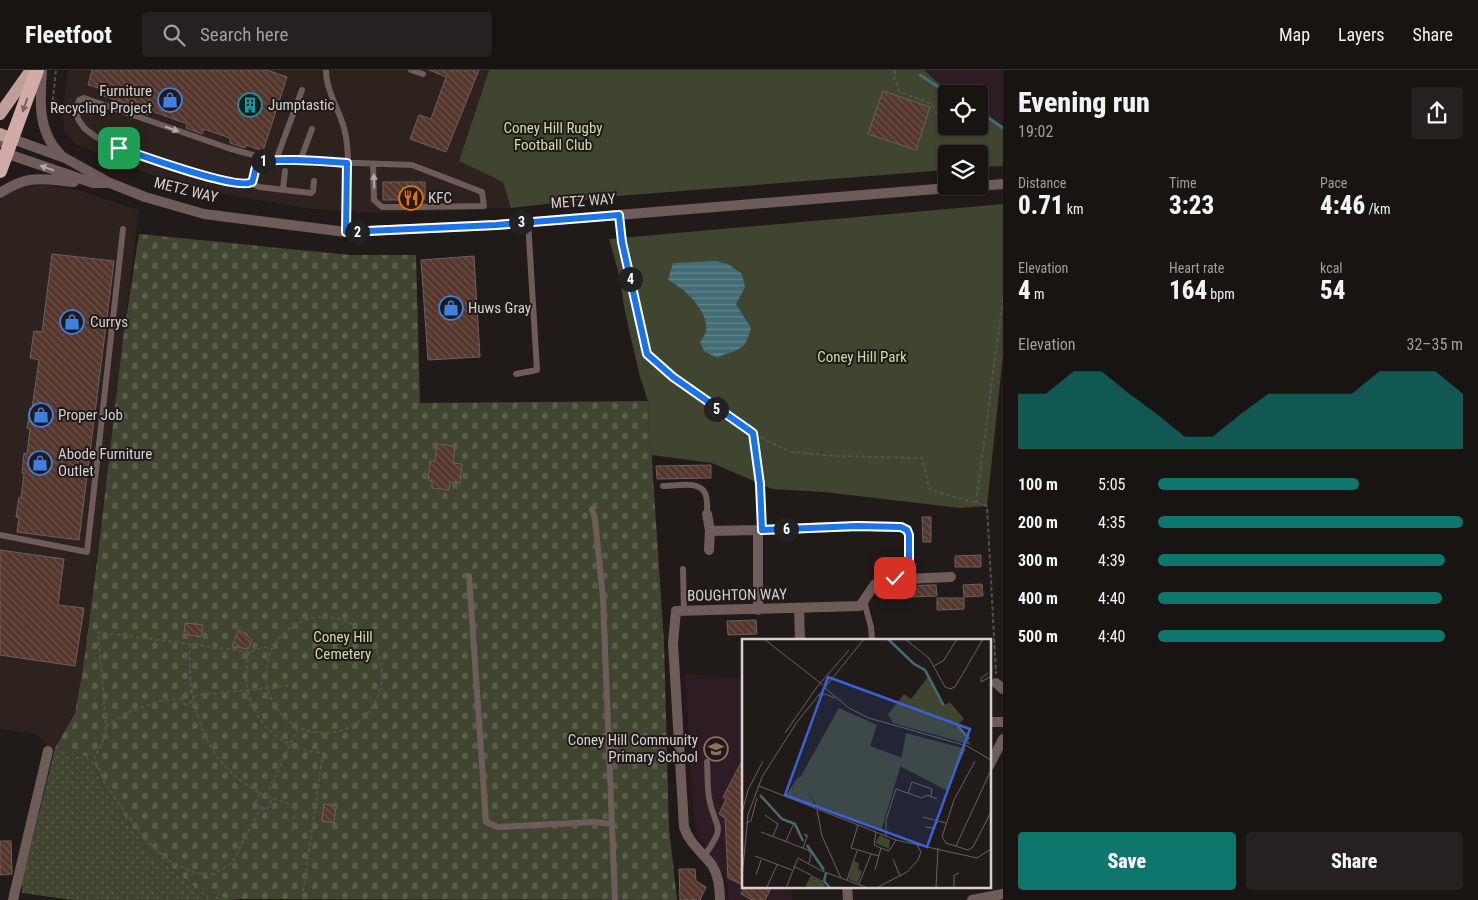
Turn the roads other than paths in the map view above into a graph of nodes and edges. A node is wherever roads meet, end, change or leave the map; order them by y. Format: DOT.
graph roads {
  1 [pos="31,70"];
  2 [pos="37,70"];
  3 [pos="42,70"];
  4 [pos="326,70"];
  5 [pos="411,70"];
  6 [pos="423,74"];
  7 [pos="302,90"];
  8 [pos="0,114"];
  9 [pos="312,129"];
  10 [pos="4,138"];
  11 [pos="4,153"];
  12 [pos="65,158"];
  13 [pos="276,160"];
  14 [pos="300,161"];
  15 [pos="347,163"];
  16 [pos="373,164"];
  17 [pos="0,171"];
  18 [pos="285,171"];
  19 [pos="314,181"];
  20 [pos="110,183"];
  21 [pos="251,183"];
  22 [pos="93,184"];
  23 [pos="1003,184"];
  24 [pos="988,185"];
  25 [pos="283,189"];
  26 [pos="938,189"];
  27 [pos="0,193"];
  28 [pos="404,207"];
  29 [pos="415,207"];
  30 [pos="528,221"];
  31 [pos="123,229"];
  32 [pos="346,232"];
  33 [pos="516,374"];
  34 [pos="663,486"];
  35 [pos="592,509"];
  36 [pos="707,514"];
  37 [pos="760,530"];
  38 [pos="710,532"];
  39 [pos="0,535"];
  40 [pos="709,550"];
  41 [pos="683,569"];
  42 [pos="469,576"];
  43 [pos="952,577"];
  44 [pos="909,578"];
  45 [pos="864,601"];
  46 [pos="799,608"];
  47 [pos="758,610"];
  48 [pos="684,611"];
  49 [pos="800,639"];
  50 [pos="872,639"];
  51 [pos="1003,739"];
  52 [pos="48,751"];
  53 [pos="706,762"];
  54 [pos="991,762"];
  55 [pos="612,824"];
  56 [pos="704,856"];
  57 [pos="998,896"];
  58 [pos="13,900"];
  59 [pos="615,900"];
  60 [pos="720,900"];
  61 [pos="972,900"];
  1 -- 8 [label="main road"];
  2 -- 10 [label="highway, one-way"];
  3 -- 12 [label="street"];
  4 -- 15 [label="lane"];
  5 -- 6 [label="lane"];
  7 -- 13 [label="lane"];
  9 -- 14 [label="lane"];
  10 -- 11 [label="highway"];
  10 -- 12 [label="street, METZ WAY"];
  11 -- 17 [label="highway"];
  22 -- 11 [label="street, METZ WAY, one-way"];
  12 -- 20 [label="street, METZ WAY"];
  13 -- 14 [label="lane"];
  13 -- 21 [label="lane"];
  21 -- 13 [label="lane, one-way"];
  14 -- 15 [label="lane"];
  15 -- 16 [label="lane"];
  15 -- 32 [label="lane"];
  28 -- 16 [label="lane, one-way"];
  16 -- 29 [label="lane"];
  18 -- 25 [label="lane"];
  19 -- 25 [label="lane"];
  20 -- 22 [label="street, METZ WAY"];
  20 -- 32 [label="street, METZ WAY"];
  21 -- 25 [label="lane"];
  22 -- 27 [label="street"];
  23 -- 24 [label="street"];
  26 -- 30 [label="street, METZ WAY"];
  30 -- 32 [label="street, METZ WAY"];
  30 -- 33 [label="lane"];
  31 -- 39 [label="lane"];
  34 -- 36 [label="lane"];
  35 -- 55 [label="lane"];
  36 -- 38 [label="street"];
  37 -- 38 [label="street"];
  37 -- 44 [label="street"];
  37 -- 47 [label="street"];
  38 -- 40 [label="street"];
  41 -- 48 [label="lane"];
  42 -- 55 [label="lane"];
  43 -- 44 [label="street"];
  44 -- 45 [label="street"];
  45 -- 46 [label="street, BOUGHTON WAY"];
  45 -- 50 [label="lane"];
  46 -- 47 [label="street, BOUGHTON WAY"];
  46 -- 49 [label="street, BOUGHTON WAY"];
  47 -- 48 [label="street, BOUGHTON WAY"];
  48 -- 56 [label="street, BOUGHTON WAY"];
  51 -- 54 [label="street"];
  52 -- 58 [label="street"];
  53 -- 56 [label="lane"];
  55 -- 59 [label="lane"];
  56 -- 60 [label="street, BOUGHTON WAY"];
  57 -- 61 [label="street"];
}
